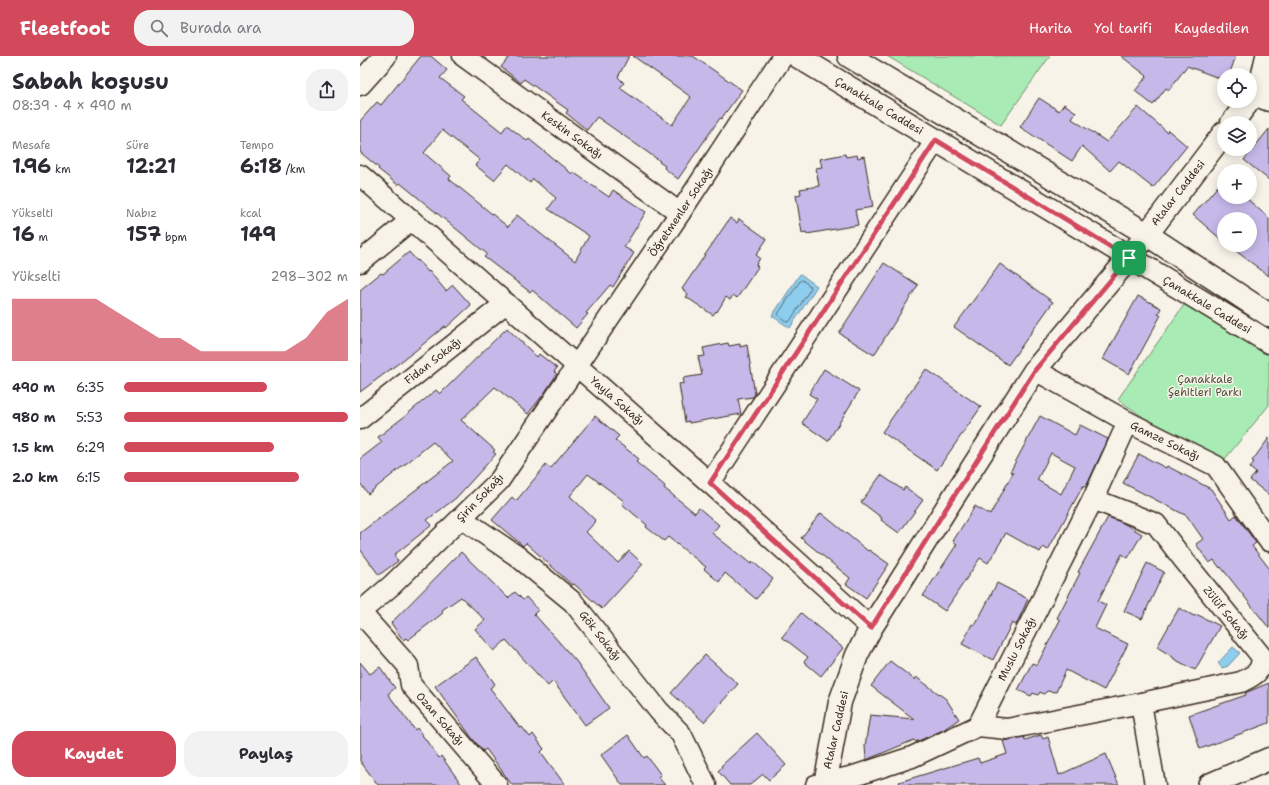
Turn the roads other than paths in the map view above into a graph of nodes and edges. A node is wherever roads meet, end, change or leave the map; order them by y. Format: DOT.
graph roads {
  1 [pos="385,56"];
  2 [pos="463,56"];
  3 [pos="783,56"];
  4 [pos="797,56"];
  5 [pos="849,56"];
  6 [pos="1267,56"];
  7 [pos="360,84"];
  8 [pos="1257,94"];
  9 [pos="1246,108"];
  10 [pos="1239,116"];
  11 [pos="936,140"];
  12 [pos="1217,142"];
  13 [pos="360,175"];
  14 [pos="680,213"];
  15 [pos="411,220"];
  16 [pos="1146,234"];
  17 [pos="1129,258"];
  18 [pos="360,262"];
  19 [pos="506,303"];
  20 [pos="1269,315"];
  21 [pos="1269,342"];
  22 [pos="578,366"];
  23 [pos="1035,370"];
  24 [pos="360,419"];
  25 [pos="1128,422"];
  26 [pos="710,483"];
  27 [pos="1093,499"];
  28 [pos="461,518"];
  29 [pos="1269,540"];
  30 [pos="362,605"];
  31 [pos="871,628"];
  32 [pos="1141,703"];
  33 [pos="978,726"];
  34 [pos="1269,759"];
  35 [pos="822,784"];
  36 [pos="497,785"];
  37 [pos="706,785"];
  38 [pos="1156,785"];
  39 [pos="1209,785"];
  1 -- 7 [label="main road"];
  2 -- 14 [label="street, Keskin Sokağı"];
  3 -- 14 [label="street, Öğretmenler Sokağı"];
  4 -- 11 [label="main road, Çanakkale Caddesi"];
  5 -- 16 [label="main road"];
  6 -- 8 [label="main road"];
  9 -- 10 [label="main road"];
  11 -- 17 [label="main road, Çanakkale Caddesi"];
  11 -- 26 [label="street"];
  12 -- 16 [label="main road, Atalar Caddesi"];
  13 -- 15 [label="street, Yayla Sokağı"];
  14 -- 22 [label="street, Öğretmenler Sokağı"];
  15 -- 18 [label="street"];
  15 -- 19 [label="street, Yayla Sokağı"];
  16 -- 17 [label="main road, Atalar Caddesi"];
  16 -- 20 [label="main road"];
  17 -- 21 [label="main road, Çanakkale Caddesi"];
  17 -- 23 [label="main road, Atalar Caddesi"];
  19 -- 22 [label="street, Yayla Sokağı"];
  19 -- 24 [label="street, Fidan Sokağı"];
  22 -- 26 [label="street, Yayla Sokağı"];
  22 -- 28 [label="street, Şirin Sokağı"];
  23 -- 25 [label="street, Gamze Sokağı"];
  23 -- 31 [label="main road, Atalar Caddesi"];
  25 -- 27 [label="street, Muslu Sokağı"];
  25 -- 29 [label="street, Gamze Sokağı"];
  26 -- 31 [label="street, Yayla Sokağı"];
  27 -- 32 [label="street, Zülüf Sokağı"];
  27 -- 33 [label="street, Muslu Sokağı"];
  28 -- 30 [label="street, Şirin Sokağı"];
  28 -- 37 [label="street, Gök Sokağı"];
  30 -- 36 [label="street, Ozan Sokağı"];
  31 -- 35 [label="main road, Atalar Caddesi"];
  32 -- 33 [label="street"];
  32 -- 38 [label="street"];
  33 -- 35 [label="street"];
  34 -- 39 [label="main road"];
}
